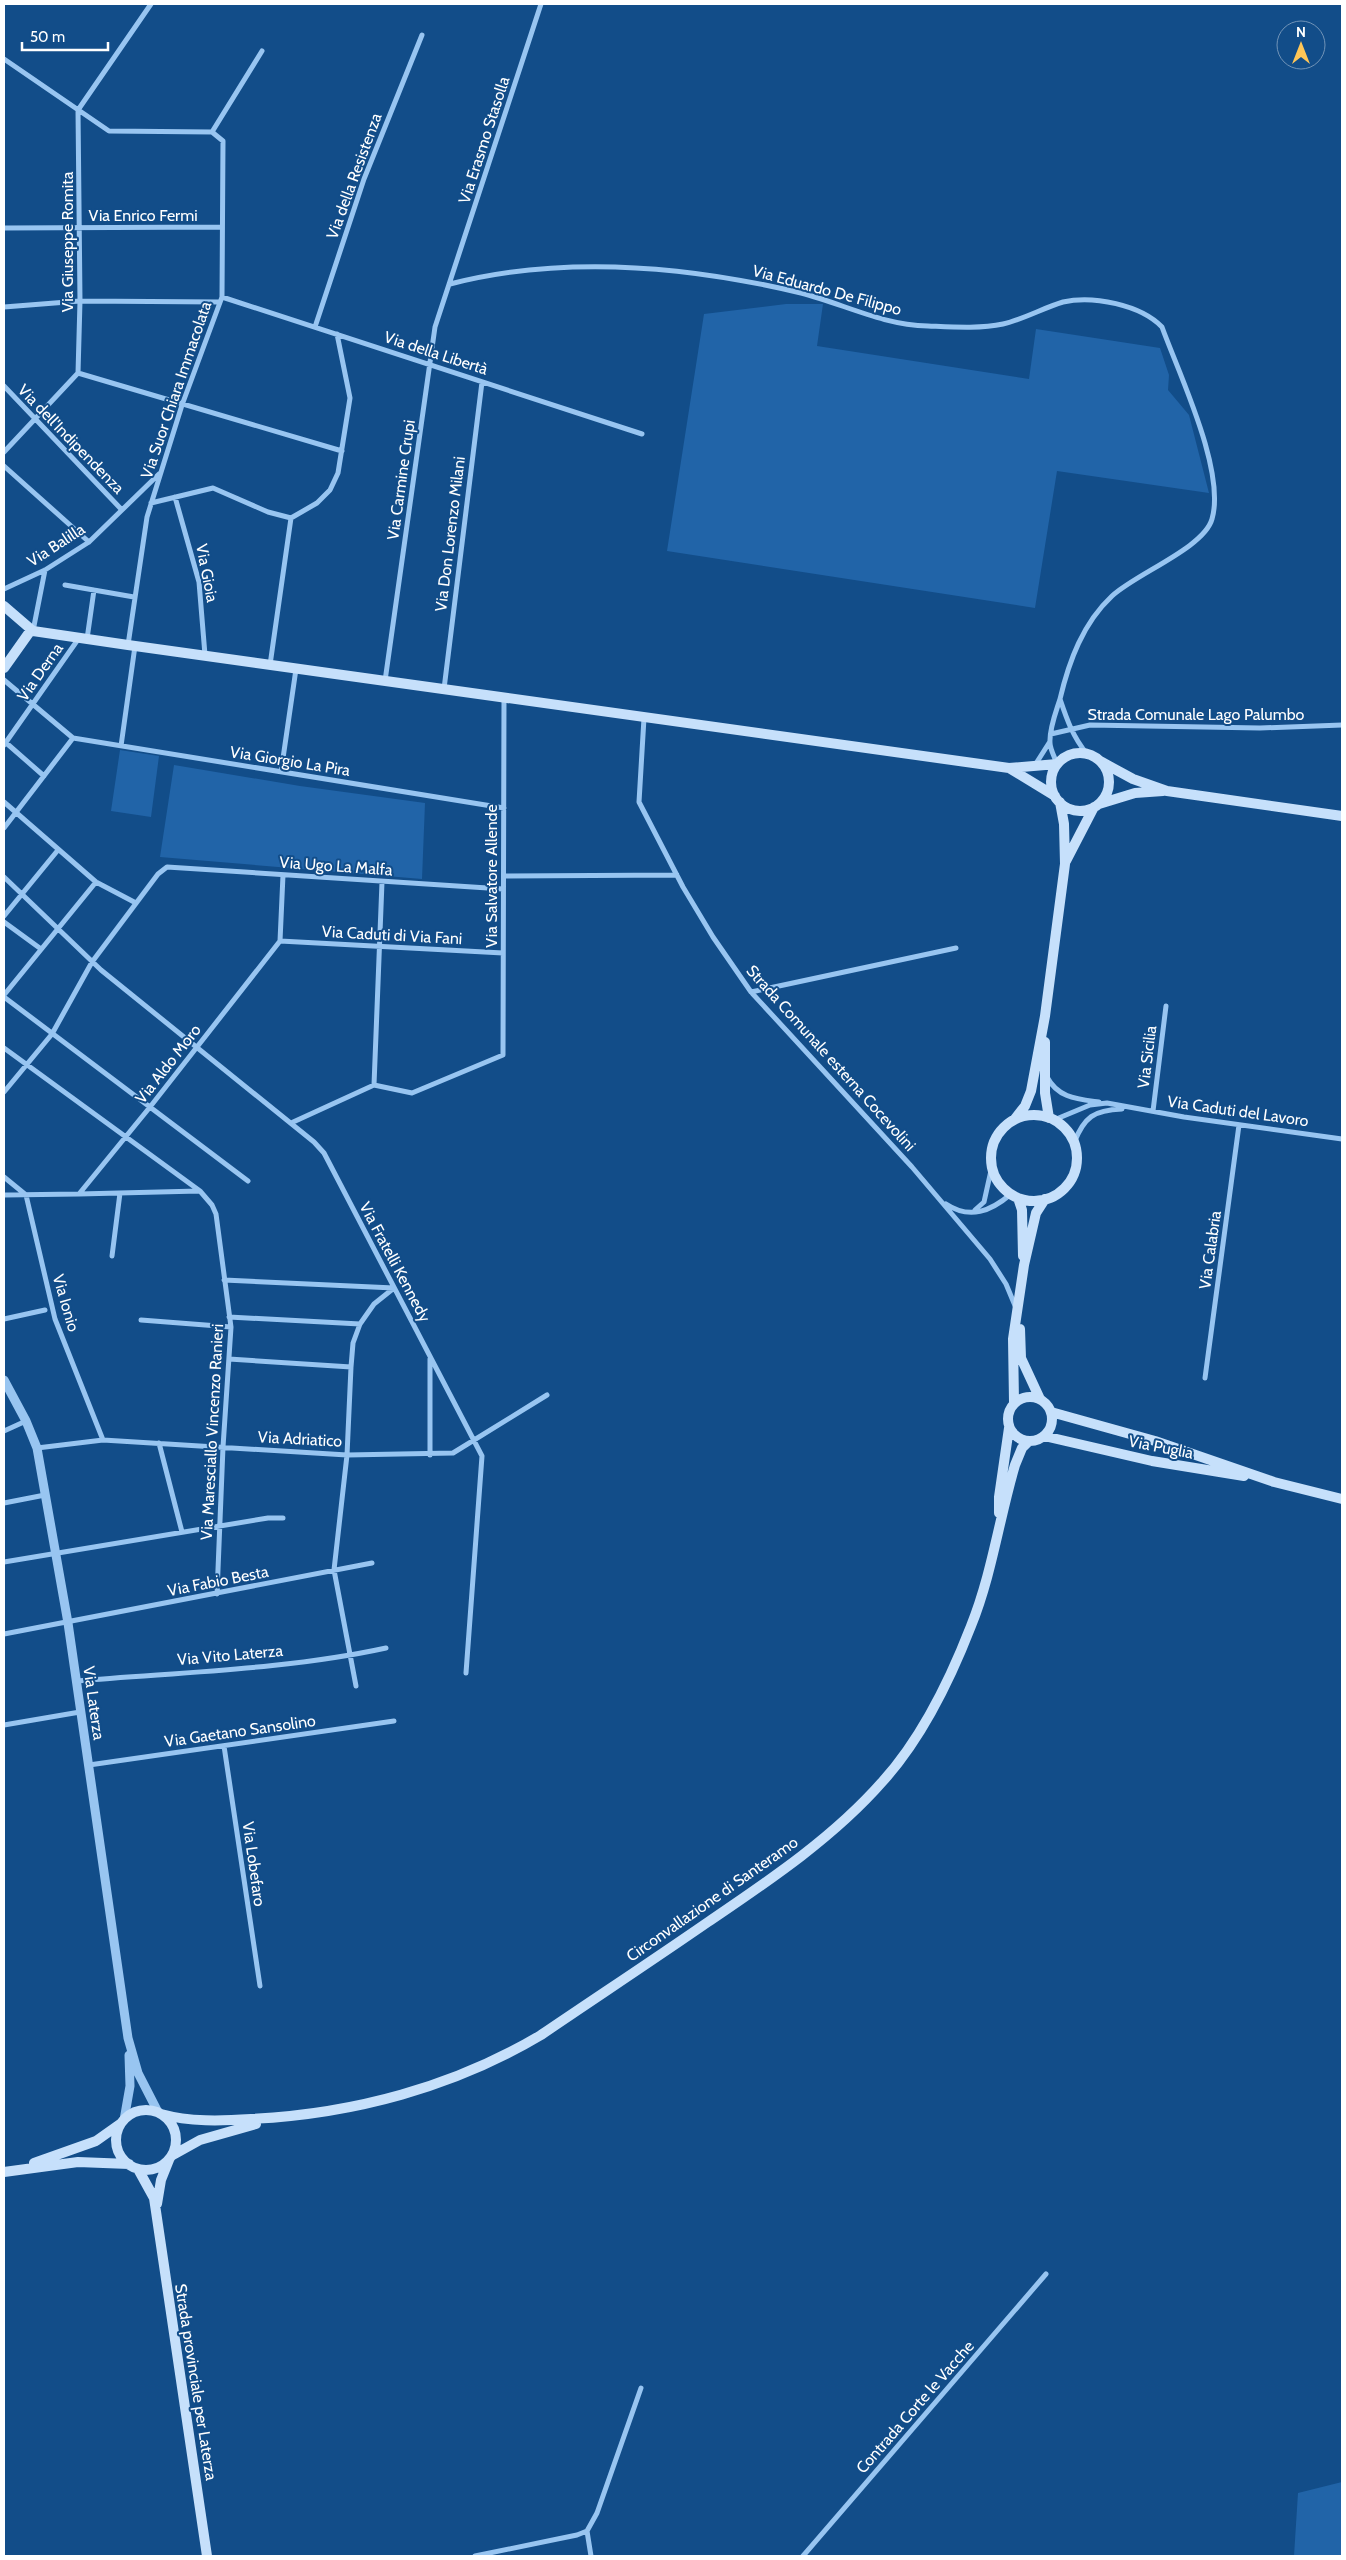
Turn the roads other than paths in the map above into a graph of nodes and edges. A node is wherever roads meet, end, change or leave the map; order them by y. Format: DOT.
graph roads {
  1 [pos="151,4"];
  2 [pos="541,4"];
  3 [pos="422,34"];
  4 [pos="262,51"];
  5 [pos="4,58"];
  6 [pos="78,110"];
  7 [pos="212,132"];
  8 [pos="222,227"];
  9 [pos="4,228"];
  10 [pos="79,228"];
  11 [pos="450,284"];
  12 [pos="221,299"];
  13 [pos="80,301"];
  14 [pos="4,307"];
  15 [pos="314,327"];
  16 [pos="337,334"];
  17 [pos="429,364"];
  18 [pos="78,373"];
  19 [pos="482,382"];
  20 [pos="4,386"];
  21 [pos="182,405"];
  22 [pos="35,418"];
  23 [pos="642,434"];
  24 [pos="342,451"];
  25 [pos="4,452"];
  26 [pos="4,466"];
  27 [pos="159,474"];
  28 [pos="176,497"];
  29 [pos="151,503"];
  30 [pos="121,509"];
  31 [pos="291,518"];
  32 [pos="89,542"];
  33 [pos="45,570"];
  34 [pos="65,585"];
  35 [pos="4,589"];
  36 [pos="94,590"];
  37 [pos="134,598"];
  38 [pos="4,606"];
  39 [pos="32,630"];
  40 [pos="83,638"];
  41 [pos="131,646"];
  42 [pos="204,656"];
  43 [pos="270,665"];
  44 [pos="4,668"];
  45 [pos="296,669"];
  46 [pos="4,680"];
  47 [pos="385,681"];
  48 [pos="444,690"];
  49 [pos="504,698"];
  50 [pos="1060,699"];
  51 [pos="34,705"];
  52 [pos="644,718"];
  53 [pos="1342,725"];
  54 [pos="1070,728"];
  55 [pos="1051,734"];
  56 [pos="73,738"];
  57 [pos="4,742"];
  58 [pos="1050,743"];
  59 [pos="121,746"];
  60 [pos="1088,754"];
  61 [pos="1100,762"];
  62 [pos="1057,764"];
  63 [pos="1034,766"];
  64 [pos="1009,768"];
  65 [pos="281,772"];
  66 [pos="44,776"];
  67 [pos="1167,791"];
  68 [pos="1057,799"];
  69 [pos="4,802"];
  70 [pos="1096,805"];
  71 [pos="504,808"];
  72 [pos="16,812"];
  73 [pos="1342,816"];
  74 [pos="4,828"];
  75 [pos="58,850"];
  76 [pos="1065,864"];
  77 [pos="283,875"];
  78 [pos="677,875"];
  79 [pos="4,876"];
  80 [pos="504,876"];
  81 [pos="96,882"];
  82 [pos="382,882"];
  83 [pos="503,889"];
  84 [pos="22,894"];
  85 [pos="136,903"];
  86 [pos="4,916"];
  87 [pos="4,922"];
  88 [pos="57,928"];
  89 [pos="280,941"];
  90 [pos="380,947"];
  91 [pos="956,948"];
  92 [pos="41,949"];
  93 [pos="503,954"];
  94 [pos="92,962"];
  95 [pos="751,992"];
  96 [pos="4,996"];
  97 [pos="1166,1006"];
  98 [pos="1045,1016"];
  99 [pos="52,1034"];
  100 [pos="4,1048"];
  101 [pos="197,1048"];
  102 [pos="27,1065"];
  103 [pos="1044,1073"];
  104 [pos="374,1085"];
  105 [pos="4,1092"];
  106 [pos="1107,1103"];
  107 [pos="150,1107"];
  108 [pos="1130,1108"];
  109 [pos="1153,1111"];
  110 [pos="1052,1119"];
  111 [pos="1014,1120"];
  112 [pos="291,1124"];
  113 [pos="1239,1125"];
  114 [pos="126,1137"];
  115 [pos="1342,1139"];
  116 [pos="1074,1143"];
  117 [pos="992,1166"];
  118 [pos="4,1177"];
  119 [pos="248,1181"];
  120 [pos="200,1191"];
  121 [pos="120,1193"];
  122 [pos="79,1194"];
  123 [pos="4,1195"];
  124 [pos="26,1195"];
  125 [pos="1015,1196"];
  126 [pos="939,1199"];
  127 [pos="1045,1199"];
  128 [pos="972,1211"];
  129 [pos="112,1256"];
  130 [pos="1024,1265"];
  131 [pos="224,1280"];
  132 [pos="394,1288"];
  133 [pos="45,1310"];
  134 [pos="1018,1314"];
  135 [pos="230,1317"];
  136 [pos="4,1319"];
  137 [pos="141,1320"];
  138 [pos="360,1324"];
  139 [pos="231,1326"];
  140 [pos="430,1356"];
  141 [pos="229,1359"];
  142 [pos="351,1367"];
  143 [pos="1205,1378"];
  144 [pos="4,1380"];
  145 [pos="547,1395"];
  146 [pos="1040,1399"];
  147 [pos="1014,1402"];
  148 [pos="1051,1412"];
  149 [pos="26,1421"];
  150 [pos="1009,1428"];
  151 [pos="4,1431"];
  152 [pos="1044,1436"];
  153 [pos="104,1440"];
  154 [pos="1029,1441"];
  155 [pos="475,1442"];
  156 [pos="159,1444"];
  157 [pos="223,1447"];
  158 [pos="36,1448"];
  159 [pos="347,1455"];
  160 [pos="430,1455"];
  161 [pos="1274,1482"];
  162 [pos="45,1495"];
  163 [pos="1342,1499"];
  164 [pos="4,1503"];
  165 [pos="283,1518"];
  166 [pos="999,1524"];
  167 [pos="220,1526"];
  168 [pos="182,1532"];
  169 [pos="56,1553"];
  170 [pos="4,1562"];
  171 [pos="372,1562"];
  172 [pos="334,1570"];
  173 [pos="217,1594"];
  174 [pos="68,1623"];
  175 [pos="4,1634"];
  176 [pos="386,1648"];
  177 [pos="352,1655"];
  178 [pos="466,1673"];
  179 [pos="76,1681"];
  180 [pos="356,1686"];
  181 [pos="80,1712"];
  182 [pos="394,1721"];
  183 [pos="4,1725"];
  184 [pos="224,1746"];
  185 [pos="89,1765"];
  186 [pos="260,1986"];
  187 [pos="128,2038"];
  188 [pos="159,2113"];
  189 [pos="281,2118"];
  190 [pos="123,2122"];
  191 [pos="171,2157"];
  192 [pos="134,2166"];
  193 [pos="9,2171"];
  194 [pos="156,2212"];
  195 [pos="1046,2274"];
  196 [pos="641,2388"];
  197 [pos="587,2531"];
  198 [pos="207,2556"];
  199 [pos="475,2556"];
  200 [pos="591,2556"];
  201 [pos="803,2556"];
  1 -- 6 [label="street"];
  2 -- 11 [label="street, Via Erasmo Stasolla"];
  3 -- 15 [label="street, Via della Resistenza"];
  4 -- 7 [label="street"];
  5 -- 6 [label="street"];
  6 -- 7 [label="street"];
  6 -- 10 [label="street, Via Giuseppe Romita"];
  7 -- 8 [label="street, Via Suor Chiara Immacolata"];
  8 -- 10 [label="street, Via Enrico Fermi"];
  8 -- 12 [label="street, Via Suor Chiara Immacolata"];
  9 -- 10 [label="street, Via Enrico Fermi"];
  10 -- 13 [label="street, Via Giuseppe Romita"];
  11 -- 17 [label="street, Via Carmine Crupi"];
  11 -- 50 [label="street, Via Eduardo De Filippo"];
  12 -- 13 [label="street, Via della Libertà"];
  12 -- 15 [label="street, Via della Libertà"];
  12 -- 21 [label="street, Via Suor Chiara Immacolata"];
  13 -- 14 [label="street, Via della Libertà"];
  13 -- 18 [label="street, Via Giuseppe Romita"];
  15 -- 16 [label="street, Via della Libertà"];
  16 -- 17 [label="street, Via della Libertà"];
  16 -- 24 [label="street"];
  17 -- 19 [label="street, Via della Libertà"];
  17 -- 47 [label="street, Via Carmine Crupi"];
  18 -- 21 [label="street"];
  18 -- 22 [label="street"];
  19 -- 23 [label="street, Via della Libertà"];
  19 -- 48 [label="street, Via Don Lorenzo Milani"];
  20 -- 22 [label="street, Via dell'Indipendenza"];
  21 -- 24 [label="street"];
  21 -- 27 [label="street, Via Suor Chiara Immacolata"];
  22 -- 25 [label="street"];
  22 -- 30 [label="street, Via dell'Indipendenza"];
  24 -- 31 [label="street"];
  26 -- 32 [label="street"];
  27 -- 29 [label="street, Via Suor Chiara Immacolata"];
  27 -- 30 [label="street, Via Balilla"];
  28 -- 29 [label="street"];
  28 -- 31 [label="street"];
  28 -- 42 [label="street, Via Gioia"];
  29 -- 37 [label="street, Via Suor Chiara Immacolata"];
  30 -- 32 [label="street, Via Balilla"];
  31 -- 43 [label="street"];
  32 -- 33 [label="street, Via Balilla"];
  33 -- 35 [label="street, Via Balilla"];
  33 -- 39 [label="street"];
  34 -- 36 [label="street"];
  36 -- 37 [label="street"];
  36 -- 40 [label="street"];
  37 -- 41 [label="street, Via Suor Chiara Immacolata"];
  38 -- 39 [label="main road"];
  39 -- 40 [label="main road"];
  39 -- 44 [label="main road"];
  40 -- 41 [label="main road"];
  40 -- 51 [label="street, Via Derna"];
  41 -- 42 [label="main road"];
  41 -- 59 [label="street, Via Suor Chiara Immacolata"];
  42 -- 43 [label="main road"];
  43 -- 45 [label="main road"];
  45 -- 47 [label="main road"];
  45 -- 65 [label="street"];
  46 -- 51 [label="street"];
  47 -- 48 [label="main road"];
  48 -- 49 [label="main road"];
  49 -- 52 [label="main road"];
  49 -- 71 [label="street, Via Salvatore Allende"];
  50 -- 54 [label="street"];
  50 -- 55 [label="street, Via Eduardo De Filippo"];
  51 -- 56 [label="street"];
  51 -- 57 [label="street, Via Derna"];
  52 -- 64 [label="main road"];
  52 -- 78 [label="street, Strada Comunale esterna Cocevolini"];
  53 -- 54 [label="street, Strada Comunale Lago Palumbo"];
  54 -- 55 [label="street, Strada Comunale Lago Palumbo"];
  54 -- 60 [label="street"];
  55 -- 58 [label="street, Via Eduardo De Filippo"];
  56 -- 59 [label="street, Via Giorgio La Pira"];
  56 -- 66 [label="street"];
  57 -- 66 [label="street"];
  58 -- 62 [label="street"];
  58 -- 63 [label="street"];
  59 -- 65 [label="street, Via Giorgio La Pira"];
  60 -- 61 [label="main road"];
  60 -- 62 [label="main road"];
  61 -- 67 [label="main road"];
  61 -- 70 [label="main road"];
  62 -- 63 [label="main road"];
  62 -- 68 [label="main road"];
  63 -- 64 [label="main road"];
  64 -- 68 [label="main road"];
  65 -- 71 [label="street, Via Giorgio La Pira"];
  66 -- 72 [label="street"];
  67 -- 70 [label="main road"];
  67 -- 73 [label="main road"];
  68 -- 70 [label="main road"];
  68 -- 76 [label="main road"];
  69 -- 72 [label="street"];
  70 -- 76 [label="main road"];
  71 -- 80 [label="street, Via Salvatore Allende"];
  72 -- 74 [label="street"];
  72 -- 75 [label="street"];
  75 -- 81 [label="street"];
  75 -- 84 [label="street"];
  76 -- 98 [label="main road"];
  77 -- 82 [label="street, Via Ugo La Malfa"];
  77 -- 85 [label="street, Via Ugo La Malfa"];
  77 -- 89 [label="street"];
  78 -- 80 [label="street"];
  78 -- 95 [label="street, Strada Comunale esterna Cocevolini"];
  79 -- 84 [label="street, Via Fratelli Kennedy"];
  80 -- 83 [label="street, Via Salvatore Allende"];
  81 -- 85 [label="street"];
  81 -- 88 [label="street"];
  82 -- 83 [label="street, Via Ugo La Malfa"];
  82 -- 90 [label="street"];
  83 -- 93 [label="street, Via Salvatore Allende"];
  84 -- 86 [label="street"];
  84 -- 88 [label="street, Via Fratelli Kennedy"];
  85 -- 94 [label="street"];
  87 -- 92 [label="street"];
  88 -- 92 [label="street"];
  88 -- 94 [label="street, Via Fratelli Kennedy"];
  89 -- 90 [label="street, Via Caduti di Via Fani"];
  89 -- 101 [label="street, Via Aldo Moro"];
  90 -- 93 [label="street, Via Caduti di Via Fani"];
  90 -- 104 [label="street"];
  91 -- 95 [label="street"];
  92 -- 96 [label="street"];
  93 -- 104 [label="street, Via Salvatore Allende"];
  94 -- 99 [label="street"];
  94 -- 101 [label="street, Via Fratelli Kennedy"];
  95 -- 126 [label="street, Strada Comunale esterna Cocevolini"];
  96 -- 99 [label="street"];
  97 -- 109 [label="street, Via Sicilia"];
  98 -- 103 [label="main road"];
  98 -- 111 [label="main road"];
  99 -- 102 [label="street"];
  99 -- 107 [label="street"];
  100 -- 102 [label="street, Via Maresciallo Vincenzo Ranieri"];
  101 -- 107 [label="street, Via Aldo Moro"];
  101 -- 112 [label="street, Via Fratelli Kennedy"];
  102 -- 105 [label="street"];
  102 -- 114 [label="street, Via Maresciallo Vincenzo Ranieri"];
  103 -- 106 [label="street"];
  103 -- 110 [label="main road"];
  104 -- 112 [label="street"];
  106 -- 108 [label="street"];
  106 -- 110 [label="street"];
  107 -- 114 [label="street, Via Aldo Moro"];
  107 -- 119 [label="street"];
  108 -- 109 [label="street, Via Caduti del Lavoro"];
  108 -- 116 [label="street"];
  109 -- 113 [label="street, Via Caduti del Lavoro"];
  110 -- 111 [label="main road"];
  110 -- 116 [label="main road"];
  111 -- 117 [label="main road"];
  112 -- 132 [label="street, Via Fratelli Kennedy"];
  113 -- 115 [label="street, Via Caduti del Lavoro"];
  113 -- 143 [label="street, Via Calabria"];
  114 -- 120 [label="street, Via Maresciallo Vincenzo Ranieri"];
  114 -- 122 [label="street, Via Aldo Moro"];
  116 -- 127 [label="main road"];
  117 -- 125 [label="main road"];
  117 -- 128 [label="street"];
  118 -- 124 [label="street"];
  120 -- 121 [label="street"];
  120 -- 131 [label="street, Via Maresciallo Vincenzo Ranieri"];
  121 -- 122 [label="street"];
  121 -- 129 [label="street"];
  122 -- 124 [label="street"];
  123 -- 124 [label="street"];
  124 -- 153 [label="street, Via Ionio"];
  125 -- 127 [label="main road"];
  125 -- 128 [label="street"];
  125 -- 130 [label="main road"];
  126 -- 128 [label="street"];
  126 -- 134 [label="street, Strada Comunale esterna Cocevolini"];
  127 -- 130 [label="main road"];
  130 -- 134 [label="main road"];
  131 -- 132 [label="street"];
  131 -- 135 [label="street, Via Maresciallo Vincenzo Ranieri"];
  132 -- 138 [label="street"];
  132 -- 140 [label="street, Via Fratelli Kennedy"];
  133 -- 136 [label="street"];
  134 -- 146 [label="main road"];
  134 -- 147 [label="main road"];
  135 -- 138 [label="street"];
  135 -- 139 [label="street, Via Maresciallo Vincenzo Ranieri"];
  137 -- 139 [label="street"];
  138 -- 142 [label="street"];
  139 -- 141 [label="street, Via Maresciallo Vincenzo Ranieri"];
  140 -- 155 [label="street, Via Fratelli Kennedy"];
  140 -- 160 [label="street"];
  141 -- 142 [label="street"];
  141 -- 157 [label="street, Via Maresciallo Vincenzo Ranieri"];
  142 -- 159 [label="street"];
  144 -- 149 [label="street, Via Laterza"];
  145 -- 155 [label="street, Via Adriatico"];
  146 -- 147 [label="main road"];
  146 -- 148 [label="main road"];
  147 -- 150 [label="main road"];
  148 -- 152 [label="main road"];
  148 -- 161 [label="main road, Via Puglia"];
  149 -- 151 [label="street"];
  149 -- 158 [label="street, Via Laterza"];
  150 -- 154 [label="main road"];
  150 -- 166 [label="main road"];
  152 -- 154 [label="main road"];
  152 -- 161 [label="main road, Via Puglia"];
  153 -- 156 [label="street, Via Adriatico"];
  153 -- 158 [label="street, Via Adriatico"];
  154 -- 166 [label="main road"];
  155 -- 160 [label="street, Via Adriatico"];
  155 -- 178 [label="street, Via Fratelli Kennedy"];
  156 -- 157 [label="street, Via Adriatico"];
  156 -- 168 [label="street"];
  157 -- 159 [label="street, Via Adriatico"];
  157 -- 167 [label="street, Via Maresciallo Vincenzo Ranieri"];
  158 -- 162 [label="street, Via Laterza"];
  159 -- 160 [label="street, Via Adriatico"];
  159 -- 172 [label="street"];
  161 -- 163 [label="main road, Via Puglia"];
  162 -- 164 [label="street"];
  162 -- 169 [label="street, Via Laterza"];
  165 -- 167 [label="street"];
  166 -- 189 [label="main road, Circonvallazione di Santeramo"];
  167 -- 168 [label="street"];
  167 -- 173 [label="street, Via Maresciallo Vincenzo Ranieri"];
  168 -- 169 [label="street"];
  169 -- 170 [label="street"];
  169 -- 174 [label="street, Via Laterza"];
  171 -- 172 [label="street, Via Fabio Besta"];
  172 -- 173 [label="street, Via Fabio Besta"];
  172 -- 177 [label="street"];
  173 -- 174 [label="street, Via Fabio Besta"];
  174 -- 175 [label="street, Via Fabio Besta"];
  174 -- 179 [label="street, Via Laterza"];
  176 -- 177 [label="street, Via Vito Laterza"];
  177 -- 179 [label="street, Via Vito Laterza"];
  177 -- 180 [label="street"];
  179 -- 181 [label="street, Via Laterza"];
  181 -- 183 [label="street"];
  181 -- 185 [label="street, Via Laterza"];
  182 -- 184 [label="street, Via Gaetano Sansolino"];
  184 -- 185 [label="street, Via Gaetano Sansolino"];
  184 -- 186 [label="street, Via Lobefaro"];
  185 -- 187 [label="street, Via Laterza"];
  187 -- 188 [label="street"];
  187 -- 190 [label="street"];
  188 -- 189 [label="main road, Circonvallazione di Santeramo"];
  188 -- 190 [label="main road"];
  188 -- 191 [label="main road"];
  189 -- 191 [label="main road, Circonvallazione di Santeramo"];
  190 -- 192 [label="main road"];
  190 -- 193 [label="main road"];
  191 -- 192 [label="main road"];
  191 -- 194 [label="main road"];
  192 -- 193 [label="main road"];
  192 -- 194 [label="main road"];
  194 -- 198 [label="main road, Strada provinciale per Laterza"];
  195 -- 201 [label="street, Contrada Corte le Vacche"];
  196 -- 197 [label="street"];
  197 -- 199 [label="street"];
  197 -- 200 [label="street"];
}
